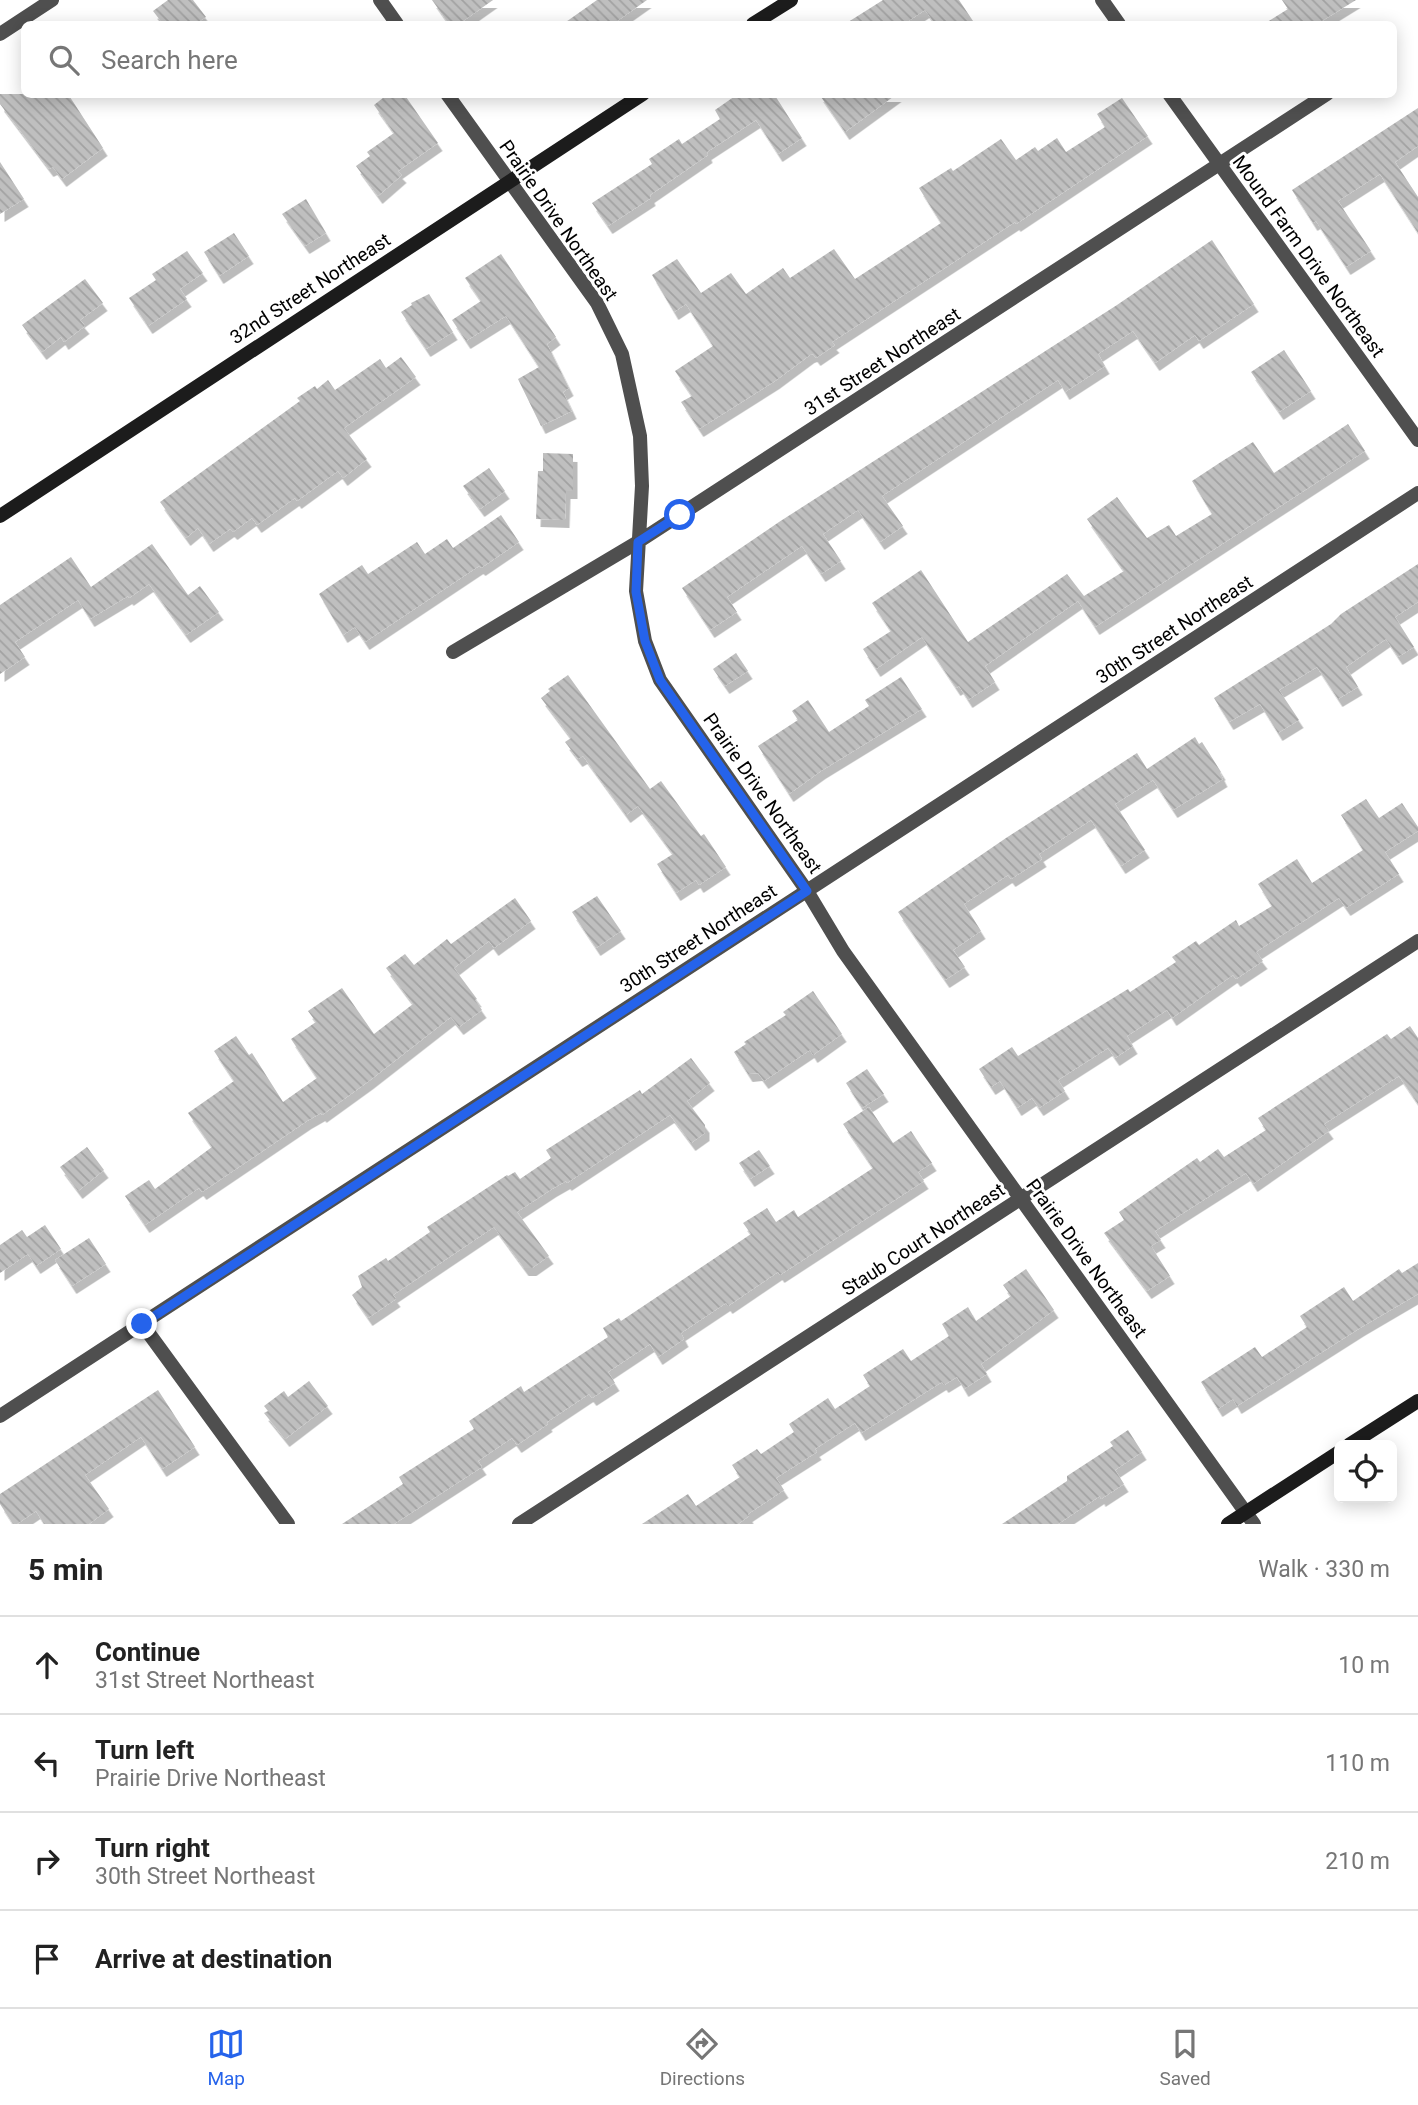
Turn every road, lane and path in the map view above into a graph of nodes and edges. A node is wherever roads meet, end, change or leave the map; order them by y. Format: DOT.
graph roads {
  1 [pos="52,0"];
  2 [pos="380,0"];
  3 [pos="791,0"];
  4 [pos="1102,0"];
  5 [pos="395,21"];
  6 [pos="757,21"];
  7 [pos="1117,21"];
  8 [pos="0,34"];
  9 [pos="450,98"];
  10 [pos="637,98"];
  11 [pos="1172,98"];
  12 [pos="1321,98"];
  13 [pos="1219,166"];
  14 [pos="508,181"];
  15 [pos="1418,440"];
  16 [pos="1418,494"];
  17 [pos="0,516"];
  18 [pos="638,542"];
  19 [pos="453,652"];
  20 [pos="807,891"];
  21 [pos="1418,941"];
  22 [pos="1021,1198"];
  23 [pos="142,1324"];
  24 [pos="1418,1401"];
  25 [pos="0,1416"];
  26 [pos="1357,1440"];
  27 [pos="1334,1456"];
  28 [pos="1250,1518"];
  29 [pos="288,1524"];
  30 [pos="519,1524"];
  31 [pos="1228,1524"];
  1 -- 8 [label="street"];
  2 -- 5 [label="street"];
  3 -- 6 [label="main road"];
  4 -- 7 [label="street"];
  9 -- 14 [label="street, Prairie Drive Northeast"];
  10 -- 14 [label="main road, 32nd Street Northeast"];
  11 -- 13 [label="street, Mound Farm Drive Northeast"];
  12 -- 13 [label="street, 31st Street Northeast"];
  13 -- 15 [label="street, Mound Farm Drive Northeast"];
  13 -- 18 [label="street, 31st Street Northeast"];
  14 -- 17 [label="main road, 32nd Street Northeast"];
  14 -- 18 [label="street, Prairie Drive Northeast"];
  16 -- 20 [label="street, 30th Street Northeast"];
  18 -- 19 [label="street, 31st Street Northeast"];
  18 -- 20 [label="street, Prairie Drive Northeast"];
  20 -- 22 [label="street, Prairie Drive Northeast"];
  20 -- 23 [label="street, 30th Street Northeast"];
  21 -- 22 [label="street, Staub Court Northeast"];
  22 -- 28 [label="street, Prairie Drive Northeast"];
  22 -- 30 [label="street, Staub Court Northeast"];
  23 -- 25 [label="street, 30th Street Northeast"];
  23 -- 29 [label="street"];
  24 -- 26 [label="main road"];
  27 -- 28 [label="main road"];
  28 -- 31 [label="main road"];
}
